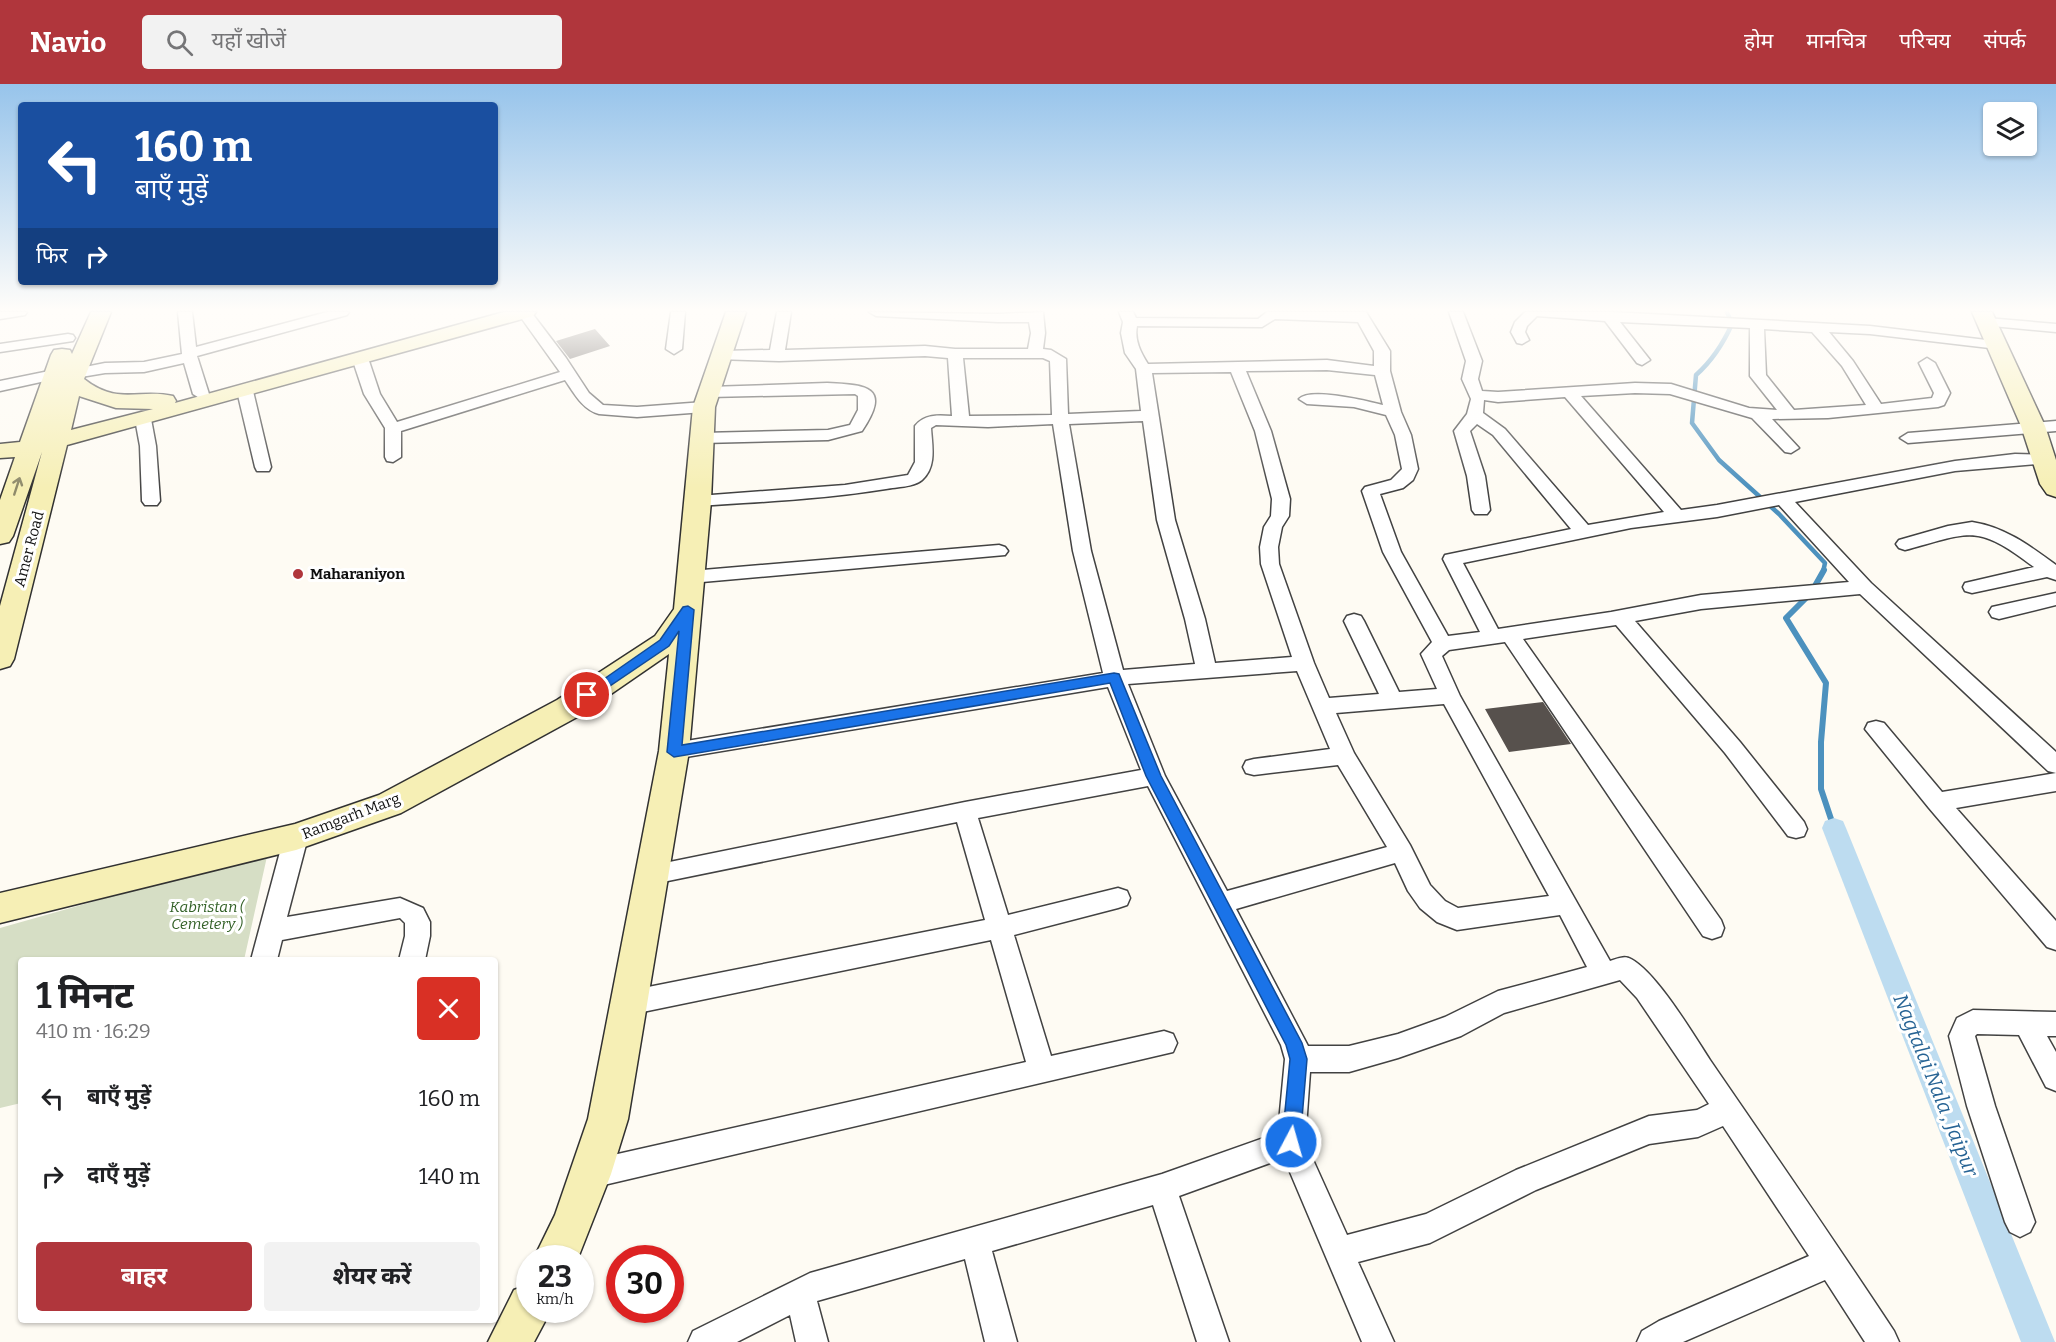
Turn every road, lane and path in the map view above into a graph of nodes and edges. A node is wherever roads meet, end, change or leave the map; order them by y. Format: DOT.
graph roads {
  1 [pos="1382,370"];
  2 [pos="67,371"];
  3 [pos="70,371"];
  4 [pos="92,371"];
  5 [pos="194,371"];
  6 [pos="287,371"];
  7 [pos="316,371"];
  8 [pos="363,371"];
  9 [pos="567,371"];
  10 [pos="717,371"];
  11 [pos="956,371"];
  12 [pos="1058,371"];
  13 [pos="1144,371"];
  14 [pos="1238,371"];
  15 [pos="1472,371"];
  16 [pos="1757,371"];
  17 [pos="1852,371"];
  18 [pos="1931,371"];
  19 [pos="2009,371"];
  20 [pos="569,374"];
  21 [pos="67,376"];
  22 [pos="0,386"];
  23 [pos="245,391"];
  24 [pos="1569,392"];
  25 [pos="201,394"];
  26 [pos="1476,395"];
  27 [pos="1307,399"];
  28 [pos="1876,409"];
  29 [pos="705,412"];
  30 [pos="1393,412"];
  31 [pos="1475,415"];
  32 [pos="1758,415"];
  33 [pos="1150,416"];
  34 [pos="1790,416"];
  35 [pos="1060,418"];
  36 [pos="143,419"];
  37 [pos="961,421"];
  38 [pos="2033,426"];
  39 [pos="2056,426"];
  40 [pos="393,428"];
  41 [pos="1908,438"];
  42 [pos="45,439"];
  43 [pos="1791,448"];
  44 [pos="0,449"];
  45 [pos="393,458"];
  46 [pos="2044,459"];
  47 [pos="263,467"];
  48 [pos="2056,489"];
  49 [pos="1773,500"];
  50 [pos="151,501"];
  51 [pos="698,501"];
  52 [pos="1481,510"];
  53 [pos="1676,516"];
  54 [pos="1584,532"];
  55 [pos="0,536"];
  56 [pos="1905,544"];
  57 [pos="999,551"];
  58 [pos="2053,572"];
  59 [pos="691,577"];
  60 [pos="1864,587"];
  61 [pos="1972,587"];
  62 [pos="2056,599"];
  63 [pos="688,610"];
  64 [pos="1999,612"];
  65 [pos="1620,617"];
  66 [pos="1354,621"];
  67 [pos="1501,635"];
  68 [pos="1443,644"];
  69 [pos="0,659"];
  70 [pos="1304,663"];
  71 [pos="1207,670"];
  72 [pos="1114,678"];
  73 [pos="1450,696"];
  74 [pos="1392,699"];
  75 [pos="1323,706"];
  76 [pos="1876,729"];
  77 [pos="674,752"];
  78 [pos="1344,756"];
  79 [pos="2056,765"];
  80 [pos="1254,767"];
  81 [pos="1154,776"];
  82 [pos="2056,782"];
  83 [pos="1937,802"];
  84 [pos="965,811"];
  85 [pos="1796,829"];
  86 [pos="296,837"];
  87 [pos="1402,852"];
  88 [pos="653,874"];
  89 [pos="1118,898"];
  90 [pos="1221,903"];
  91 [pos="1566,904"];
  92 [pos="0,908"];
  93 [pos="998,928"];
  94 [pos="1712,928"];
  95 [pos="271,931"];
  96 [pos="2056,939"];
  97 [pos="265,957"];
  98 [pos="413,957"];
  99 [pos="1604,975"];
  100 [pos="628,1003"];
  101 [pos="2026,1023"];
  102 [pos="2056,1024"];
  103 [pos="1164,1043"];
  104 [pos="1298,1059"];
  105 [pos="1042,1071"];
  106 [pos="2056,1078"];
  107 [pos="1729,1109"];
  108 [pos="1291,1142"];
  109 [pos="591,1174"];
  110 [pos="1162,1188"];
  111 [pos="2020,1222"];
  112 [pos="975,1241"];
  113 [pos="562,1245"];
  114 [pos="1339,1252"];
  115 [pos="1831,1262"];
  116 [pos="800,1295"];
  117 [pos="521,1323"];
  118 [pos="510,1342"];
  119 [pos="704,1342"];
  120 [pos="812,1342"];
  121 [pos="1001,1342"];
  122 [pos="1213,1342"];
  123 [pos="1378,1342"];
  124 [pos="1653,1342"];
  125 [pos="1884,1342"];
  1 -- 30 [label="street"];
  2 -- 21 [label="street"];
  3 -- 21 [label="street, Amer Road"];
  4 -- 21 [label="street"];
  5 -- 25 [label="street"];
  6 -- 25 [label="street"];
  7 -- 23 [label="street"];
  8 -- 40 [label="street"];
  9 -- 20 [label="street"];
  10 -- 29 [label="street"];
  11 -- 37 [label="street"];
  12 -- 35 [label="street"];
  13 -- 33 [label="street"];
  14 -- 70 [label="street"];
  15 -- 26 [label="street"];
  16 -- 34 [label="street"];
  17 -- 28 [label="street"];
  18 -- 28 [label="street"];
  19 -- 38 [label="street"];
  20 -- 29 [label="street"];
  20 -- 40 [label="street"];
  21 -- 22 [label="street"];
  21 -- 25 [label="street"];
  21 -- 42 [label="street, Amer Road"];
  23 -- 36 [label="street"];
  23 -- 47 [label="street"];
  24 -- 26 [label="street"];
  24 -- 32 [label="street"];
  24 -- 53 [label="street"];
  25 -- 42 [label="street"];
  26 -- 31 [label="street"];
  27 -- 30 [label="street"];
  28 -- 34 [label="street"];
  29 -- 29 [label="street"];
  29 -- 51 [label="street"];
  30 -- 68 [label="street"];
  31 -- 52 [label="street"];
  31 -- 54 [label="street"];
  32 -- 34 [label="street"];
  32 -- 43 [label="street"];
  33 -- 35 [label="street"];
  33 -- 71 [label="street"];
  35 -- 37 [label="street"];
  35 -- 72 [label="street"];
  36 -- 42 [label="street"];
  36 -- 50 [label="street"];
  37 -- 51 [label="street"];
  38 -- 39 [label="street"];
  38 -- 41 [label="street"];
  38 -- 46 [label="street"];
  40 -- 45 [label="street"];
  42 -- 44 [label="street"];
  55 -- 42 [label="street, Amer Road, one-way"];
  42 -- 69 [label="street, Amer Road"];
  46 -- 48 [label="street"];
  46 -- 49 [label="street"];
  49 -- 53 [label="street"];
  49 -- 60 [label="street"];
  51 -- 59 [label="street"];
  53 -- 54 [label="street"];
  54 -- 67 [label="street"];
  56 -- 58 [label="street"];
  57 -- 59 [label="street"];
  58 -- 61 [label="street"];
  59 -- 63 [label="street"];
  60 -- 65 [label="street"];
  60 -- 79 [label="street"];
  62 -- 64 [label="street"];
  63 -- 77 [label="street"];
  63 -- 86 [label="street, Ramgarh Marg"];
  65 -- 67 [label="street"];
  65 -- 85 [label="street"];
  66 -- 74 [label="street"];
  67 -- 68 [label="street"];
  67 -- 94 [label="street"];
  68 -- 73 [label="street"];
  70 -- 71 [label="street"];
  70 -- 75 [label="street"];
  71 -- 72 [label="street"];
  72 -- 77 [label="street"];
  72 -- 81 [label="street"];
  73 -- 74 [label="street"];
  73 -- 91 [label="street"];
  74 -- 75 [label="street"];
  75 -- 78 [label="street"];
  76 -- 83 [label="street"];
  77 -- 88 [label="street"];
  78 -- 80 [label="street"];
  78 -- 87 [label="street"];
  81 -- 84 [label="street"];
  81 -- 90 [label="street"];
  82 -- 83 [label="street"];
  83 -- 96 [label="street"];
  84 -- 88 [label="street"];
  84 -- 93 [label="street"];
  86 -- 92 [label="street, Ramgarh Marg"];
  86 -- 95 [label="street"];
  87 -- 90 [label="street"];
  87 -- 91 [label="street"];
  88 -- 100 [label="street"];
  89 -- 93 [label="street"];
  90 -- 104 [label="street"];
  91 -- 99 [label="street"];
  93 -- 100 [label="street"];
  93 -- 105 [label="street"];
  95 -- 97 [label="street"];
  95 -- 98 [label="street"];
  99 -- 104 [label="street"];
  99 -- 107 [label="street"];
  100 -- 109 [label="street"];
  101 -- 102 [label="street"];
  101 -- 106 [label="street"];
  101 -- 111 [label="street"];
  103 -- 105 [label="street"];
  104 -- 108 [label="street"];
  105 -- 109 [label="street"];
  107 -- 114 [label="street"];
  107 -- 115 [label="street"];
  108 -- 110 [label="street"];
  108 -- 114 [label="street"];
  109 -- 113 [label="street"];
  110 -- 112 [label="street"];
  110 -- 122 [label="street"];
  112 -- 116 [label="street"];
  112 -- 121 [label="street"];
  114 -- 123 [label="street"];
  115 -- 124 [label="street"];
  115 -- 125 [label="street"];
  116 -- 119 [label="street"];
  116 -- 120 [label="street"];
  117 -- 118 [label="street"];
}
